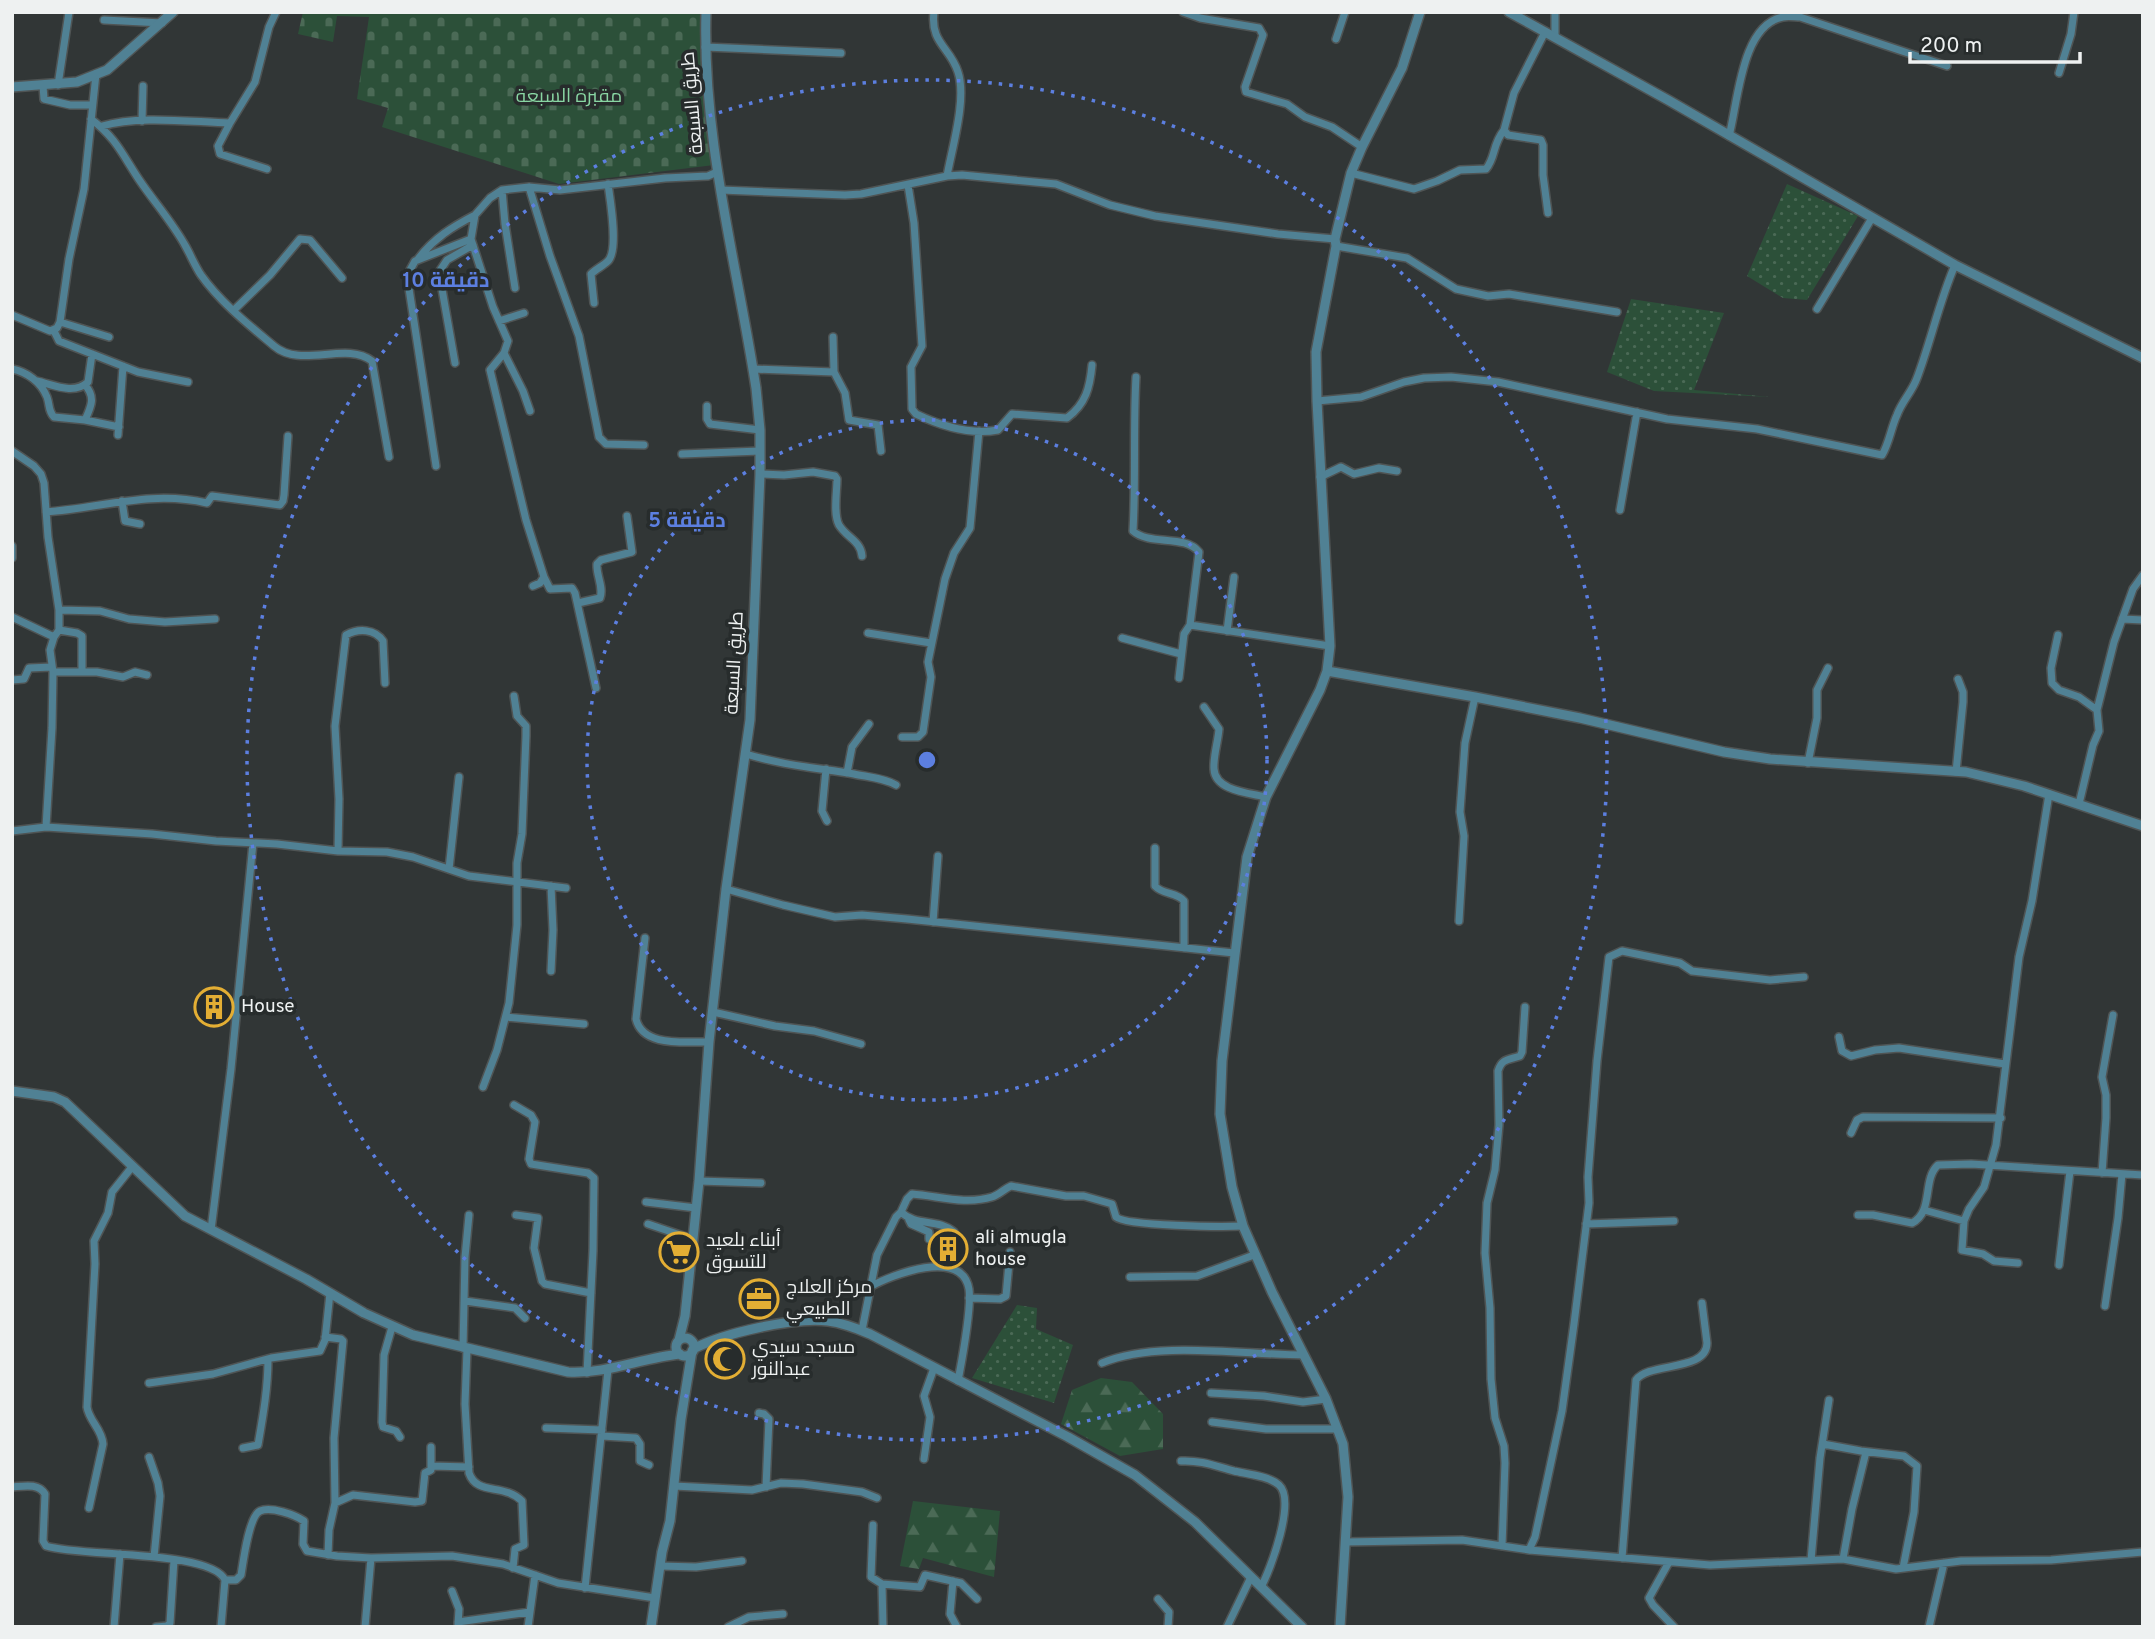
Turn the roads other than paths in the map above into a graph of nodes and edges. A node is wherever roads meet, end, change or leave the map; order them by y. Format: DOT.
graph roads {
  1 [pos="69,12"];
  2 [pos="173,12"];
  3 [pos="275,12"];
  4 [pos="706,12"];
  5 [pos="934,12"];
  6 [pos="1183,12"];
  7 [pos="1345,12"];
  8 [pos="1420,12"];
  9 [pos="1509,12"];
  10 [pos="1555,12"];
  11 [pos="2074,12"];
  12 [pos="1803,15"];
  13 [pos="104,20"];
  14 [pos="162,23"];
  15 [pos="1545,32"];
  16 [pos="1555,37"];
  17 [pos="1336,39"];
  18 [pos="705,47"];
  19 [pos="841,53"];
  20 [pos="1947,66"];
  21 [pos="2059,73"];
  22 [pos="96,74"];
  23 [pos="58,85"];
  24 [pos="44,86"];
  25 [pos="144,86"];
  26 [pos="12,87"];
  27 [pos="92,105"];
  28 [pos="91,119"];
  29 [pos="142,121"];
  30 [pos="230,123"];
  31 [pos="102,126"];
  32 [pos="1504,130"];
  33 [pos="1729,136"];
  34 [pos="1362,147"];
  35 [pos="267,169"];
  36 [pos="718,172"];
  37 [pos="1352,173"];
  38 [pos="947,176"];
  39 [pos="608,184"];
  40 [pos="908,185"];
  41 [pos="529,187"];
  42 [pos="502,190"];
  43 [pos="721,190"];
  44 [pos="1548,213"];
  45 [pos="475,215"];
  46 [pos="1872,218"];
  47 [pos="472,242"];
  48 [pos="1336,242"];
  49 [pos="418,260"];
  50 [pos="1955,265"];
  51 [pos="342,278"];
  52 [pos="514,288"];
  53 [pos="594,303"];
  54 [pos="1816,309"];
  55 [pos="234,310"];
  56 [pos="1617,312"];
  57 [pos="524,313"];
  58 [pos="12,315"];
  59 [pos="499,321"];
  60 [pos="60,322"];
  61 [pos="54,331"];
  62 [pos="109,337"];
  63 [pos="833,337"];
  64 [pos="504,353"];
  65 [pos="92,354"];
  66 [pos="2143,358"];
  67 [pos="455,363"];
  68 [pos="1092,365"];
  69 [pos="123,366"];
  70 [pos="12,369"];
  71 [pos="753,369"];
  72 [pos="834,372"];
  73 [pos="1136,376"];
  74 [pos="36,381"];
  75 [pos="188,382"];
  76 [pos="85,385"];
  77 [pos="1317,401"];
  78 [pos="707,406"];
  79 [pos="530,411"];
  80 [pos="1637,412"];
  81 [pos="85,420"];
  82 [pos="760,430"];
  83 [pos="979,431"];
  84 [pos="288,436"];
  85 [pos="644,445"];
  86 [pos="760,450"];
  87 [pos="12,451"];
  88 [pos="881,452"];
  89 [pos="682,454"];
  90 [pos="389,457"];
  91 [pos="436,466"];
  92 [pos="1397,471"];
  93 [pos="760,474"];
  94 [pos="1321,477"];
  95 [pos="122,501"];
  96 [pos="1620,510"];
  97 [pos="46,512"];
  98 [pos="627,516"];
  99 [pos="140,524"];
  100 [pos="12,546"];
  101 [pos="862,556"];
  102 [pos="12,558"];
  103 [pos="2143,575"];
  104 [pos="544,577"];
  105 [pos="1234,577"];
  106 [pos="533,586"];
  107 [pos="578,603"];
  108 [pos="59,610"];
  109 [pos="12,617"];
  110 [pos="215,619"];
  111 [pos="2122,619"];
  112 [pos="2143,620"];
  113 [pos="1190,625"];
  114 [pos="1227,631"];
  115 [pos="57,633"];
  116 [pos="869,633"];
  117 [pos="2058,635"];
  118 [pos="1122,638"];
  119 [pos="932,643"];
  120 [pos="1330,646"];
  121 [pos="1181,654"];
  122 [pos="1828,668"];
  123 [pos="52,670"];
  124 [pos="82,671"];
  125 [pos="1327,671"];
  126 [pos="147,675"];
  127 [pos="1179,678"];
  128 [pos="1958,679"];
  129 [pos="12,680"];
  130 [pos="385,683"];
  131 [pos="596,688"];
  132 [pos="514,696"];
  133 [pos="1475,697"];
  134 [pos="1204,707"];
  135 [pos="2097,710"];
  136 [pos="869,724"];
  137 [pos="902,737"];
  138 [pos="746,754"];
  139 [pos="1808,763"];
  140 [pos="827,769"];
  141 [pos="1956,772"];
  142 [pos="847,773"];
  143 [pos="458,777"];
  144 [pos="897,785"];
  145 [pos="2049,794"];
  146 [pos="1266,797"];
  147 [pos="2079,804"];
  148 [pos="827,821"];
  149 [pos="2143,826"];
  150 [pos="46,827"];
  151 [pos="12,831"];
  152 [pos="253,843"];
  153 [pos="1155,848"];
  154 [pos="338,850"];
  155 [pos="938,856"];
  156 [pos="449,869"];
  157 [pos="516,883"];
  158 [pos="551,886"];
  159 [pos="566,888"];
  160 [pos="726,889"];
  161 [pos="1459,921"];
  162 [pos="933,922"];
  163 [pos="645,938"];
  164 [pos="1184,948"];
  165 [pos="1234,953"];
  166 [pos="551,971"];
  167 [pos="1804,977"];
  168 [pos="1525,1007"];
  169 [pos="713,1012"];
  170 [pos="2113,1015"];
  171 [pos="506,1017"];
  172 [pos="584,1024"];
  173 [pos="1839,1037"];
  174 [pos="709,1042"];
  175 [pos="861,1044"];
  176 [pos="2005,1064"];
  177 [pos="483,1087"];
  178 [pos="12,1091"];
  179 [pos="514,1105"];
  180 [pos="2001,1118"];
  181 [pos="1851,1133"];
  182 [pos="1992,1166"];
  183 [pos="132,1167"];
  184 [pos="2070,1171"];
  185 [pos="2102,1173"];
  186 [pos="2122,1174"];
  187 [pos="2143,1175"];
  188 [pos="699,1181"];
  189 [pos="761,1183"];
  190 [pos="646,1202"];
  191 [pos="695,1208"];
  192 [pos="1924,1210"];
  193 [pos="901,1212"];
  194 [pos="516,1215"];
  195 [pos="1858,1215"];
  196 [pos="469,1216"];
  197 [pos="908,1220"];
  198 [pos="1674,1221"];
  199 [pos="1964,1221"];
  200 [pos="648,1224"];
  201 [pos="1586,1224"];
  202 [pos="1243,1226"];
  203 [pos="211,1230"];
  204 [pos="954,1232"];
  205 [pos="692,1239"];
  206 [pos="929,1239"];
  207 [pos="1010,1252"];
  208 [pos="1254,1255"];
  209 [pos="2018,1264"];
  210 [pos="2059,1265"];
  211 [pos="1130,1277"];
  212 [pos="870,1287"];
  213 [pos="330,1293"];
  214 [pos="591,1293"];
  215 [pos="969,1298"];
  216 [pos="465,1301"];
  217 [pos="1702,1303"];
  218 [pos="2105,1306"];
  219 [pos="525,1318"];
  220 [pos="392,1327"];
  221 [pos="862,1330"];
  222 [pos="325,1336"];
  223 [pos="687,1343"];
  224 [pos="465,1349"];
  225 [pos="680,1354"];
  226 [pos="1304,1355"];
  227 [pos="658,1356"];
  228 [pos="268,1359"];
  229 [pos="1102,1363"];
  230 [pos="934,1368"];
  231 [pos="608,1370"];
  232 [pos="587,1373"];
  233 [pos="688,1373"];
  234 [pos="958,1381"];
  235 [pos="149,1383"];
  236 [pos="1211,1393"];
  237 [pos="1326,1399"];
  238 [pos="1829,1400"];
  239 [pos="759,1413"];
  240 [pos="1212,1422"];
  241 [pos="546,1428"];
  242 [pos="1338,1429"];
  243 [pos="602,1433"];
  244 [pos="400,1437"];
  245 [pos="1823,1444"];
  246 [pos="431,1447"];
  247 [pos="243,1448"];
  248 [pos="1866,1452"];
  249 [pos="149,1457"];
  250 [pos="924,1459"];
  251 [pos="1181,1461"];
  252 [pos="649,1465"];
  253 [pos="431,1466"];
  254 [pos="469,1467"];
  255 [pos="674,1486"];
  256 [pos="12,1487"];
  257 [pos="766,1487"];
  258 [pos="877,1498"];
  259 [pos="335,1503"];
  260 [pos="89,1508"];
  261 [pos="873,1525"];
  262 [pos="1345,1542"];
  263 [pos="1502,1546"];
  264 [pos="1529,1550"];
  265 [pos="2143,1552"];
  266 [pos="120,1554"];
  267 [pos="328,1555"];
  268 [pos="154,1557"];
  269 [pos="371,1558"];
  270 [pos="1622,1558"];
  271 [pos="1843,1559"];
  272 [pos="174,1560"];
  273 [pos="1811,1560"];
  274 [pos="742,1561"];
  275 [pos="1669,1562"];
  276 [pos="1944,1563"];
  277 [pos="660,1566"];
  278 [pos="513,1568"];
  279 [pos="1903,1568"];
  280 [pos="535,1575"];
  281 [pos="1251,1577"];
  282 [pos="225,1580"];
  283 [pos="953,1581"];
  284 [pos="882,1584"];
  285 [pos="1261,1587"];
  286 [pos="585,1588"];
  287 [pos="452,1591"];
  288 [pos="655,1598"];
  289 [pos="976,1599"];
  290 [pos="1158,1599"];
  291 [pos="530,1612"];
  292 [pos="783,1614"];
  293 [pos="458,1625"];
  294 [pos="114,1627"];
  295 [pos="156,1627"];
  296 [pos="221,1627"];
  297 [pos="365,1627"];
  298 [pos="528,1627"];
  299 [pos="651,1627"];
  300 [pos="727,1627"];
  301 [pos="883,1627"];
  302 [pos="957,1627"];
  303 [pos="1168,1627"];
  304 [pos="1227,1627"];
  305 [pos="1302,1627"];
  306 [pos="1340,1627"];
  307 [pos="1674,1627"];
  308 [pos="1929,1627"];
  1 -- 23 [label="street"];
  2 -- 14 [label="street"];
  3 -- 30 [label="street"];
  4 -- 18 [label="street, طريق السبعة"];
  5 -- 38 [label="street"];
  6 -- 34 [label="street"];
  7 -- 17 [label="street"];
  8 -- 34 [label="street"];
  9 -- 15 [label="street"];
  10 -- 16 [label="street"];
  11 -- 21 [label="street"];
  12 -- 20 [label="street"];
  12 -- 33 [label="street"];
  13 -- 14 [label="street"];
  14 -- 22 [label="street"];
  15 -- 16 [label="street"];
  15 -- 32 [label="street"];
  16 -- 33 [label="street"];
  18 -- 19 [label="street"];
  18 -- 36 [label="street, طريق السبعة"];
  22 -- 23 [label="street"];
  22 -- 27 [label="street"];
  23 -- 24 [label="street"];
  24 -- 26 [label="street"];
  24 -- 27 [label="street"];
  25 -- 29 [label="street"];
  27 -- 28 [label="street"];
  28 -- 31 [label="street"];
  28 -- 60 [label="street"];
  29 -- 30 [label="street"];
  29 -- 31 [label="street"];
  30 -- 35 [label="street"];
  31 -- 55 [label="street"];
  32 -- 37 [label="street"];
  32 -- 44 [label="street"];
  33 -- 46 [label="street"];
  34 -- 37 [label="street"];
  36 -- 39 [label="street"];
  36 -- 43 [label="street, طريق السبعة"];
  37 -- 48 [label="street"];
  38 -- 40 [label="street"];
  38 -- 48 [label="street"];
  39 -- 41 [label="street"];
  39 -- 53 [label="street"];
  40 -- 43 [label="street"];
  40 -- 83 [label="street"];
  41 -- 42 [label="street"];
  41 -- 85 [label="street"];
  42 -- 45 [label="street"];
  42 -- 52 [label="street"];
  43 -- 71 [label="street, طريق السبعة"];
  45 -- 47 [label="street"];
  45 -- 49 [label="street"];
  46 -- 50 [label="street"];
  46 -- 54 [label="street"];
  47 -- 49 [label="street"];
  47 -- 59 [label="street"];
  47 -- 67 [label="street"];
  48 -- 56 [label="street"];
  48 -- 77 [label="street"];
  49 -- 91 [label="street"];
  50 -- 66 [label="street"];
  50 -- 80 [label="street"];
  51 -- 55 [label="street"];
  55 -- 90 [label="street"];
  57 -- 59 [label="street"];
  58 -- 61 [label="street"];
  59 -- 64 [label="street"];
  60 -- 61 [label="street"];
  60 -- 62 [label="street"];
  61 -- 65 [label="street"];
  63 -- 72 [label="street"];
  64 -- 79 [label="street"];
  64 -- 104 [label="street"];
  65 -- 69 [label="street"];
  65 -- 76 [label="street"];
  68 -- 83 [label="street"];
  69 -- 75 [label="street"];
  69 -- 81 [label="street"];
  70 -- 74 [label="street"];
  71 -- 72 [label="street"];
  71 -- 82 [label="street, طريق السبعة"];
  72 -- 88 [label="street"];
  73 -- 113 [label="street"];
  74 -- 76 [label="street"];
  74 -- 81 [label="street"];
  76 -- 81 [label="street"];
  77 -- 80 [label="street"];
  77 -- 94 [label="street"];
  78 -- 82 [label="street"];
  80 -- 96 [label="street"];
  82 -- 86 [label="street, طريق السبعة"];
  83 -- 119 [label="street"];
  84 -- 95 [label="street"];
  86 -- 89 [label="street"];
  86 -- 93 [label="street, طريق السبعة"];
  87 -- 97 [label="street"];
  92 -- 94 [label="street"];
  93 -- 101 [label="street"];
  93 -- 138 [label="street, طريق السبعة"];
  94 -- 120 [label="street"];
  95 -- 97 [label="street"];
  95 -- 99 [label="street"];
  97 -- 108 [label="street"];
  98 -- 107 [label="street"];
  100 -- 102 [label="street"];
  103 -- 111 [label="street"];
  104 -- 106 [label="street"];
  104 -- 107 [label="street"];
  105 -- 114 [label="street"];
  107 -- 131 [label="street"];
  108 -- 110 [label="street"];
  108 -- 115 [label="street"];
  109 -- 115 [label="street"];
  111 -- 112 [label="street"];
  111 -- 135 [label="street"];
  113 -- 114 [label="street"];
  113 -- 121 [label="street"];
  114 -- 120 [label="street"];
  115 -- 123 [label="street"];
  115 -- 124 [label="street"];
  116 -- 119 [label="street"];
  117 -- 135 [label="street"];
  118 -- 121 [label="street"];
  119 -- 137 [label="street"];
  120 -- 125 [label="street"];
  121 -- 127 [label="street"];
  122 -- 139 [label="street"];
  123 -- 124 [label="street"];
  123 -- 129 [label="street"];
  123 -- 150 [label="street"];
  124 -- 126 [label="street"];
  125 -- 133 [label="street"];
  125 -- 146 [label="street"];
  128 -- 141 [label="street"];
  130 -- 154 [label="street"];
  132 -- 157 [label="street"];
  133 -- 139 [label="street"];
  133 -- 161 [label="street"];
  134 -- 146 [label="street"];
  135 -- 147 [label="street"];
  136 -- 142 [label="street"];
  138 -- 140 [label="street"];
  138 -- 160 [label="street, طريق السبعة"];
  139 -- 141 [label="street"];
  140 -- 142 [label="street"];
  140 -- 148 [label="street"];
  141 -- 145 [label="street"];
  142 -- 144 [label="street"];
  143 -- 156 [label="street"];
  145 -- 147 [label="street"];
  145 -- 176 [label="street"];
  146 -- 165 [label="street"];
  147 -- 149 [label="street"];
  150 -- 151 [label="street"];
  150 -- 152 [label="street"];
  152 -- 154 [label="street"];
  152 -- 203 [label="street"];
  153 -- 164 [label="street"];
  154 -- 156 [label="street"];
  155 -- 162 [label="street"];
  156 -- 157 [label="street"];
  157 -- 158 [label="street"];
  157 -- 171 [label="street"];
  158 -- 159 [label="street"];
  158 -- 166 [label="street"];
  160 -- 162 [label="street"];
  160 -- 169 [label="street, طريق السبعة"];
  162 -- 164 [label="street"];
  163 -- 174 [label="street"];
  164 -- 165 [label="street"];
  165 -- 202 [label="street"];
  167 -- 201 [label="street"];
  168 -- 263 [label="street"];
  169 -- 174 [label="street, طريق السبعة"];
  169 -- 175 [label="street"];
  170 -- 185 [label="street"];
  171 -- 172 [label="street"];
  171 -- 177 [label="street"];
  173 -- 176 [label="street"];
  174 -- 188 [label="street, طريق السبعة"];
  176 -- 180 [label="street"];
  178 -- 183 [label="street"];
  179 -- 214 [label="street"];
  180 -- 181 [label="street"];
  180 -- 182 [label="street"];
  182 -- 184 [label="street"];
  182 -- 192 [label="street"];
  182 -- 199 [label="street"];
  183 -- 203 [label="street"];
  183 -- 260 [label="street"];
  184 -- 185 [label="street"];
  184 -- 210 [label="street"];
  185 -- 186 [label="street"];
  186 -- 187 [label="street"];
  186 -- 218 [label="street"];
  188 -- 189 [label="street"];
  188 -- 191 [label="street, طريق السبعة"];
  190 -- 191 [label="street"];
  191 -- 205 [label="street, طريق السبعة"];
  192 -- 195 [label="street"];
  192 -- 199 [label="street"];
  193 -- 197 [label="street"];
  193 -- 202 [label="street"];
  193 -- 212 [label="street"];
  194 -- 214 [label="street"];
  196 -- 216 [label="street"];
  197 -- 204 [label="street"];
  197 -- 206 [label="street"];
  198 -- 201 [label="street"];
  199 -- 209 [label="street"];
  200 -- 205 [label="street"];
  201 -- 264 [label="street"];
  202 -- 208 [label="street"];
  203 -- 213 [label="street"];
  205 -- 223 [label="street, طريق السبعة"];
  207 -- 215 [label="street"];
  208 -- 211 [label="street"];
  208 -- 226 [label="street"];
  212 -- 215 [label="street"];
  212 -- 221 [label="street"];
  213 -- 220 [label="street"];
  213 -- 222 [label="street"];
  214 -- 232 [label="street"];
  215 -- 234 [label="street"];
  216 -- 219 [label="street"];
  216 -- 224 [label="street"];
  217 -- 270 [label="street"];
  220 -- 224 [label="street"];
  220 -- 244 [label="street"];
  221 -- 223 [label="street"];
  221 -- 230 [label="street"];
  222 -- 228 [label="street"];
  222 -- 259 [label="street"];
  223 -- 225 [label="street"];
  223 -- 225 [label="street"];
  223 -- 227 [label="street"];
  223 -- 233 [label="street, طريق السبعة"];
  224 -- 232 [label="street"];
  224 -- 254 [label="street"];
  225 -- 227 [label="street"];
  225 -- 233 [label="street"];
  226 -- 229 [label="street"];
  226 -- 237 [label="street"];
  227 -- 231 [label="street"];
  228 -- 235 [label="street"];
  228 -- 247 [label="street"];
  230 -- 234 [label="street"];
  230 -- 250 [label="street"];
  231 -- 232 [label="street"];
  231 -- 243 [label="street"];
  233 -- 255 [label="street, طريق السبعة"];
  234 -- 281 [label="street"];
  236 -- 237 [label="street"];
  237 -- 242 [label="street"];
  238 -- 245 [label="street"];
  239 -- 257 [label="street"];
  240 -- 242 [label="street"];
  241 -- 243 [label="street"];
  242 -- 262 [label="street"];
  243 -- 252 [label="street"];
  243 -- 286 [label="street"];
  245 -- 248 [label="street"];
  245 -- 273 [label="street"];
  246 -- 253 [label="street"];
  248 -- 271 [label="street"];
  248 -- 279 [label="street"];
  249 -- 268 [label="street"];
  251 -- 285 [label="street"];
  253 -- 254 [label="street"];
  253 -- 259 [label="street"];
  254 -- 278 [label="street"];
  255 -- 257 [label="street"];
  255 -- 277 [label="street, طريق السبعة"];
  256 -- 266 [label="street"];
  257 -- 258 [label="street"];
  259 -- 267 [label="street"];
  261 -- 284 [label="street"];
  262 -- 263 [label="street"];
  262 -- 306 [label="street"];
  263 -- 264 [label="street"];
  264 -- 270 [label="street"];
  265 -- 276 [label="street"];
  266 -- 268 [label="street"];
  266 -- 294 [label="street"];
  267 -- 269 [label="street"];
  267 -- 282 [label="street"];
  268 -- 272 [label="street"];
  269 -- 278 [label="street"];
  269 -- 297 [label="street"];
  270 -- 275 [label="street"];
  271 -- 273 [label="street"];
  271 -- 279 [label="street"];
  272 -- 282 [label="street"];
  272 -- 295 [label="street"];
  273 -- 275 [label="street"];
  274 -- 277 [label="street"];
  275 -- 307 [label="street"];
  276 -- 279 [label="street"];
  276 -- 308 [label="street"];
  277 -- 288 [label="street, طريق السبعة"];
  278 -- 280 [label="street"];
  280 -- 286 [label="street"];
  280 -- 291 [label="street"];
  281 -- 285 [label="street"];
  281 -- 304 [label="street"];
  282 -- 296 [label="street"];
  283 -- 284 [label="street"];
  283 -- 289 [label="street"];
  283 -- 302 [label="street"];
  284 -- 301 [label="street"];
  285 -- 305 [label="street"];
  286 -- 288 [label="street"];
  287 -- 293 [label="street"];
  288 -- 299 [label="street, طريق السبعة"];
  290 -- 303 [label="street"];
  291 -- 293 [label="street"];
  291 -- 298 [label="street"];
  292 -- 300 [label="street"];
}
